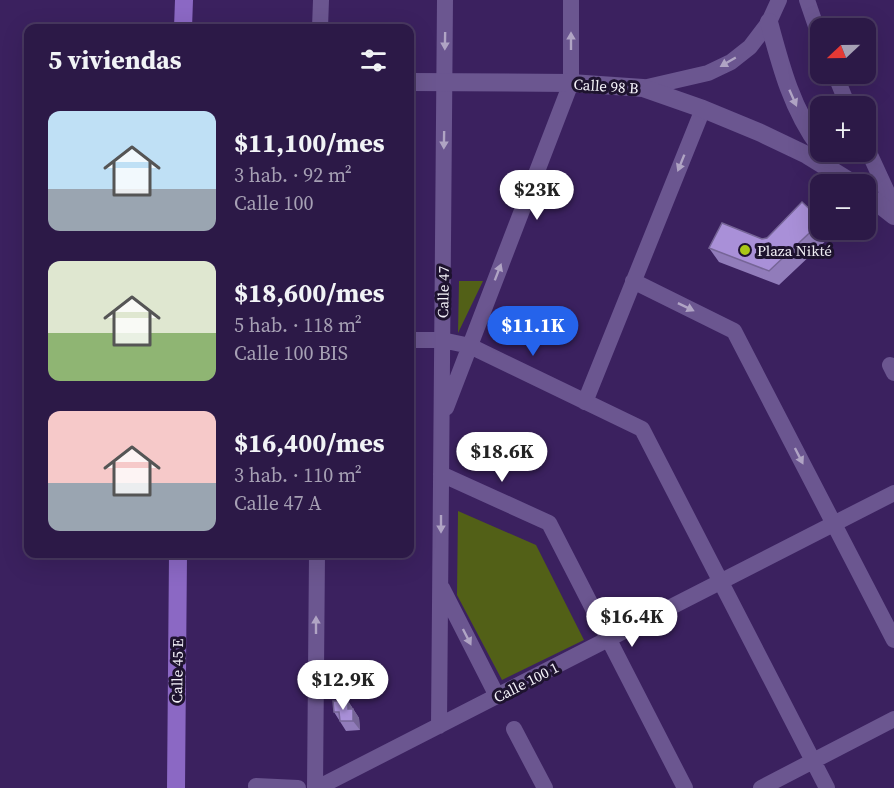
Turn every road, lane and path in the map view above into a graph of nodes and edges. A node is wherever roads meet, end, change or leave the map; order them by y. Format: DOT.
graph roads {
  1 [pos="184,0"];
  2 [pos="321,0"];
  3 [pos="445,0"];
  4 [pos="571,0"];
  5 [pos="779,0"];
  6 [pos="807,0"];
  7 [pos="813,18"];
  8 [pos="769,22"];
  9 [pos="183,24"];
  10 [pos="320,24"];
  11 [pos="414,82"];
  12 [pos="445,82"];
  13 [pos="571,83"];
  14 [pos="643,88"];
  15 [pos="703,109"];
  16 [pos="810,131"];
  17 [pos="833,162"];
  18 [pos="873,162"];
  19 [pos="837,174"];
  20 [pos="843,174"];
  21 [pos="876,202"];
  22 [pos="894,207"];
  23 [pos="894,216"];
  24 [pos="633,281"];
  25 [pos="414,340"];
  26 [pos="442,340"];
  27 [pos="470,346"];
  28 [pos="585,402"];
  29 [pos="442,419"];
  30 [pos="441,474"];
  31 [pos="894,493"];
  32 [pos="834,524"];
  33 [pos="178,558"];
  34 [pos="317,558"];
  35 [pos="721,582"];
  36 [pos="440,585"];
  37 [pos="608,639"];
  38 [pos="894,640"];
  39 [pos="497,696"];
  40 [pos="894,720"];
  41 [pos="439,726"];
  42 [pos="514,729"];
  43 [pos="813,761"];
  44 [pos="256,786"];
  45 [pos="176,788"];
  46 [pos="298,788"];
  47 [pos="316,788"];
  48 [pos="544,788"];
  49 [pos="685,788"];
  50 [pos="761,788"];
  51 [pos="827,788"];
  1 -- 9 [label="main road"];
  2 -- 10 [label="street"];
  3 -- 12 [label="street, Calle 47, one-way"];
  13 -- 4 [label="street, one-way"];
  5 -- 8 [label="street"];
  6 -- 7 [label="street"];
  8 -- 14 [label="street, one-way"];
  8 -- 16 [label="street, one-way"];
  11 -- 12 [label="street, Calle 98 B"];
  12 -- 13 [label="street, Calle 98 B"];
  12 -- 26 [label="street, Calle 47, one-way"];
  13 -- 14 [label="street, Calle 98 B"];
  27 -- 13 [label="street, one-way"];
  14 -- 15 [label="street, Calle 98 B"];
  15 -- 19 [label="street, Calle 98 B"];
  15 -- 24 [label="street, one-way"];
  17 -- 20 [label="street"];
  18 -- 22 [label="street"];
  21 -- 23 [label="street"];
  24 -- 28 [label="street"];
  24 -- 32 [label="street, one-way"];
  25 -- 26 [label="street"];
  26 -- 27 [label="street"];
  26 -- 29 [label="street, Calle 47"];
  27 -- 28 [label="street"];
  27 -- 29 [label="street"];
  28 -- 35 [label="street"];
  29 -- 30 [label="street, Calle 47"];
  30 -- 36 [label="street, Calle 47, one-way"];
  30 -- 37 [label="street"];
  31 -- 32 [label="street, Calle 100 1"];
  32 -- 35 [label="street, Calle 100 1"];
  32 -- 38 [label="street"];
  33 -- 45 [label="main road, Calle 45 E"];
  47 -- 34 [label="street, one-way"];
  35 -- 37 [label="street, Calle 100 1"];
  35 -- 43 [label="street"];
  36 -- 39 [label="street, Calle 47, one-way"];
  36 -- 41 [label="street, Calle 47"];
  37 -- 39 [label="street, Calle 100 1"];
  37 -- 49 [label="street"];
  39 -- 41 [label="street, Calle 100 1"];
  40 -- 43 [label="street"];
  41 -- 47 [label="street, Calle 100 1"];
  42 -- 48 [label="street"];
  43 -- 50 [label="street"];
  43 -- 51 [label="street"];
  44 -- 46 [label="street"];
}
